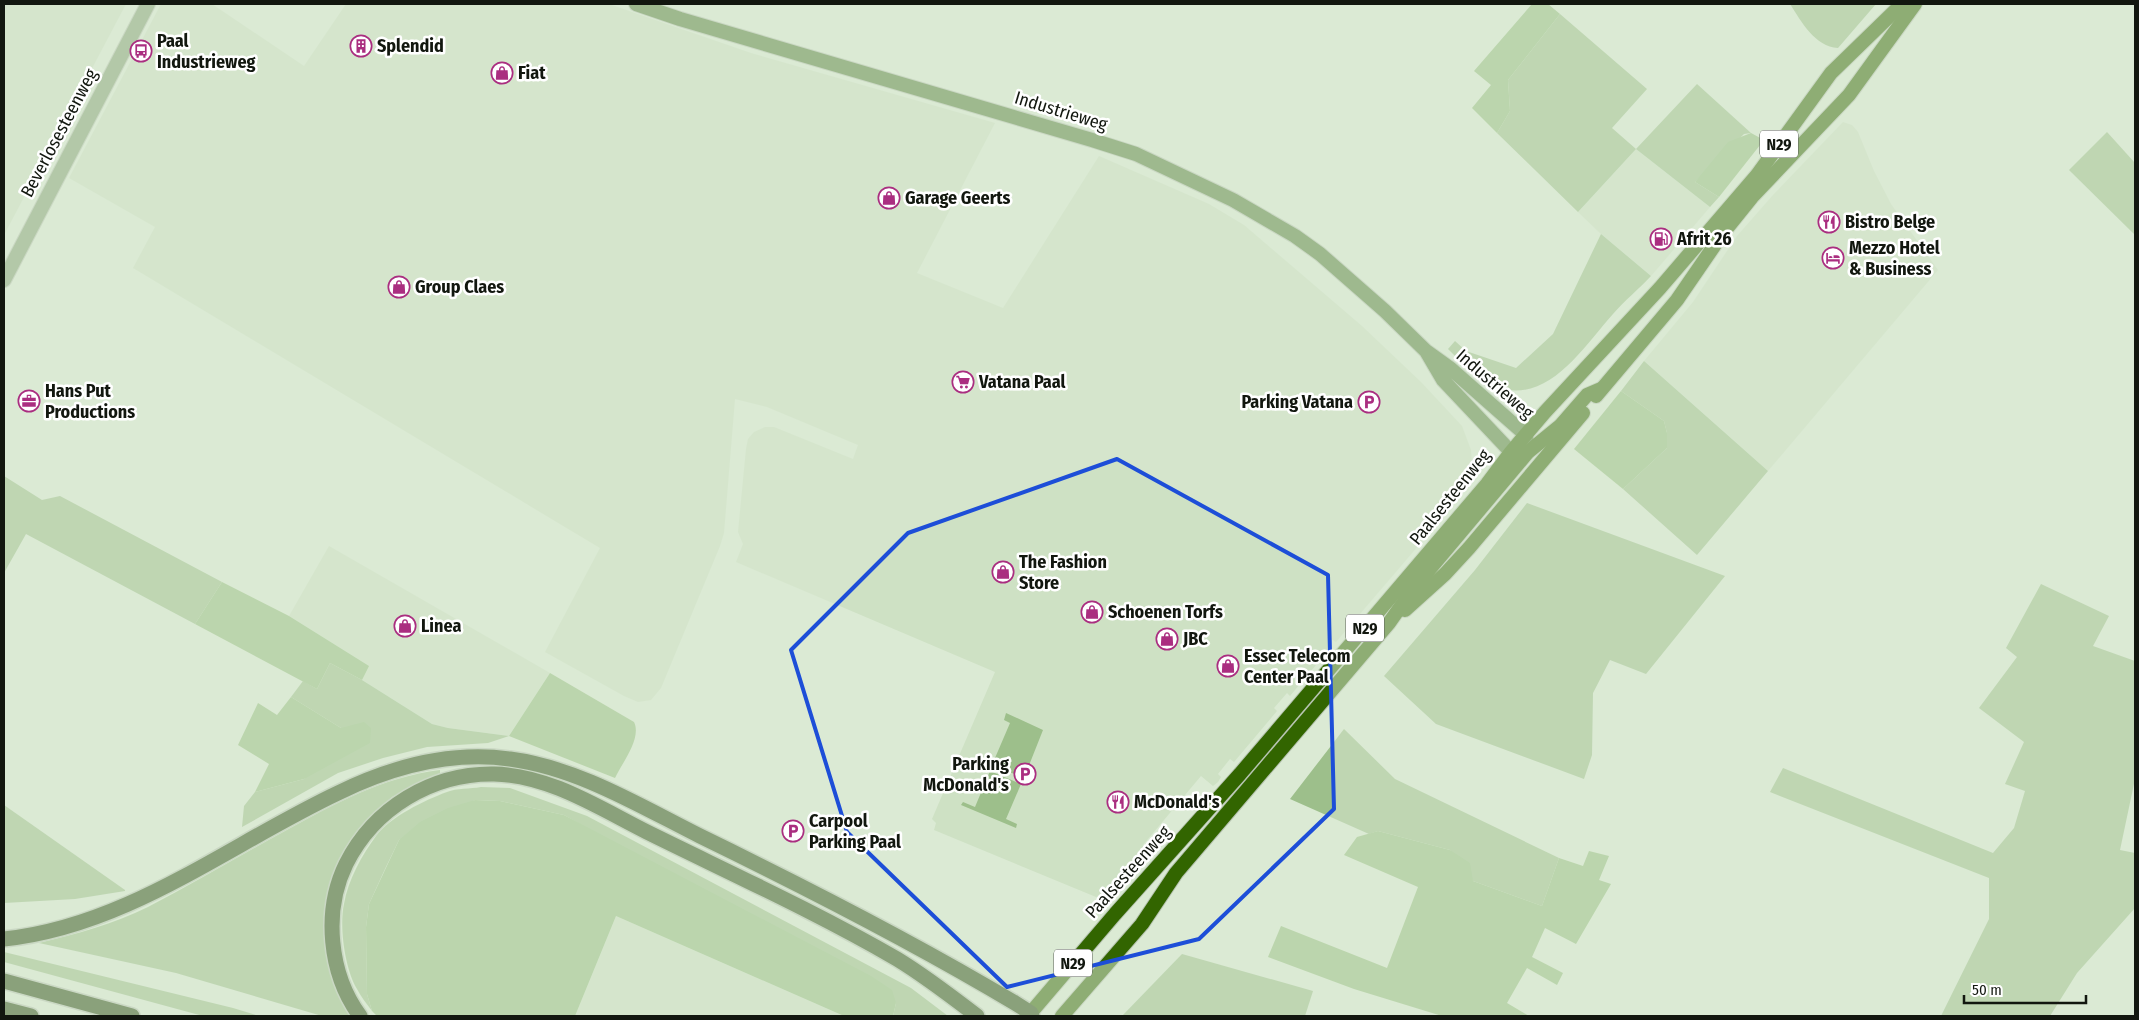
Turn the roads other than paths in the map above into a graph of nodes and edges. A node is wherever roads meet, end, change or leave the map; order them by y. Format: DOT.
graph roads {
  1 [pos="148,4"];
  2 [pos="636,4"];
  3 [pos="1902,4"];
  4 [pos="1915,4"];
  5 [pos="4,280"];
  6 [pos="1426,351"];
  7 [pos="1601,389"];
  8 [pos="1526,435"];
  9 [pos="1511,452"];
  10 [pos="1528,452"];
  11 [pos="1389,624"];
  12 [pos="4,939"];
  13 [pos="4,981"];
  14 [pos="4,1009"];
  15 [pos="1030,1015"];
  16 [pos="31,1016"];
  17 [pos="132,1016"];
  18 [pos="360,1016"];
  19 [pos="977,1016"];
  20 [pos="1062,1016"];
  1 -- 5 [label="street, Beverlosesteenweg"];
  2 -- 6 [label="main road, Industrieweg"];
  3 -- 8 [label="main road, Paalsesteenweg / N29"];
  4 -- 7 [label="main road, Paalsesteenweg / N29"];
  6 -- 8 [label="main road, Industrieweg"];
  6 -- 9 [label="main road, Industrieweg"];
  7 -- 10 [label="main road, Paalsesteenweg / N29"];
  7 -- 11 [label="main road, Paalsesteenweg / N29"];
  8 -- 9 [label="main road, Paalsesteenweg / N29"];
  8 -- 10 [label="main road, Industrieweg"];
  9 -- 10 [label="main road"];
  9 -- 15 [label="main road, Paalsesteenweg / N29"];
  10 -- 11 [label="main road, Paalsesteenweg / N29"];
  11 -- 20 [label="main road, Paalsesteenweg / N29"];
  12 -- 15 [label="highway"];
  13 -- 17 [label="highway"];
  14 -- 16 [label="highway"];
  18 -- 19 [label="highway"];
}
